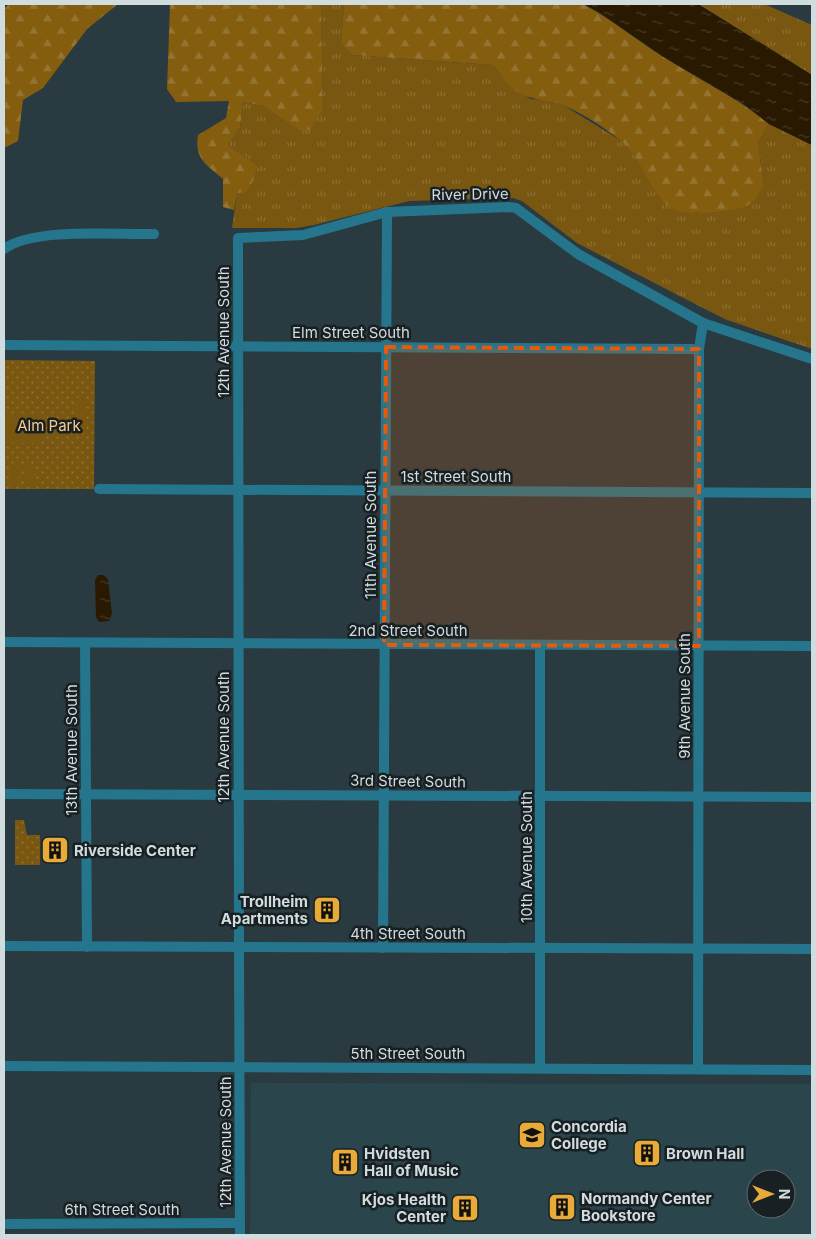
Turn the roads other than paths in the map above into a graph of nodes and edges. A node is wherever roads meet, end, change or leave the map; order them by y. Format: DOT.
graph roads {
  1 [pos="387,212"];
  2 [pos="154,234"];
  3 [pos="238,238"];
  4 [pos="4,249"];
  5 [pos="703,323"];
  6 [pos="4,345"];
  7 [pos="239,346"];
  8 [pos="386,347"];
  9 [pos="699,349"];
  10 [pos="812,359"];
  11 [pos="99,489"];
  12 [pos="238,489"];
  13 [pos="385,491"];
  14 [pos="700,493"];
  15 [pos="812,493"];
  16 [pos="4,642"];
  17 [pos="85,643"];
  18 [pos="238,643"];
  19 [pos="384,645"];
  20 [pos="540,645"];
  21 [pos="699,646"];
  22 [pos="812,646"];
  23 [pos="4,794"];
  24 [pos="86,794"];
  25 [pos="238,794"];
  26 [pos="384,795"];
  27 [pos="812,797"];
  28 [pos="541,798"];
  29 [pos="698,798"];
  30 [pos="4,946"];
  31 [pos="87,946"];
  32 [pos="239,946"];
  33 [pos="382,948"];
  34 [pos="542,948"];
  35 [pos="698,949"];
  36 [pos="812,949"];
  37 [pos="4,1066"];
  38 [pos="239,1067"];
  39 [pos="540,1068"];
  40 [pos="698,1069"];
  41 [pos="812,1070"];
  42 [pos="240,1223"];
  43 [pos="4,1224"];
  44 [pos="240,1235"];
  1 -- 3 [label="street, River Drive"];
  1 -- 5 [label="street, River Drive"];
  1 -- 8 [label="street, 11th Avenue South"];
  2 -- 4 [label="street"];
  3 -- 7 [label="street, 12th Avenue South"];
  5 -- 9 [label="street, 9th Avenue South"];
  5 -- 10 [label="street"];
  6 -- 7 [label="street, Elm Street South"];
  7 -- 8 [label="street, Elm Street South"];
  7 -- 12 [label="street, 12th Avenue South"];
  8 -- 9 [label="street, Elm Street South"];
  8 -- 13 [label="street, 11th Avenue South"];
  9 -- 14 [label="street, 9th Avenue South"];
  11 -- 12 [label="street, 1st Street South"];
  12 -- 13 [label="street, 1st Street South"];
  12 -- 18 [label="street, 12th Avenue South"];
  13 -- 14 [label="street, 1st Street South"];
  13 -- 19 [label="street, 11th Avenue South"];
  14 -- 15 [label="street, 1st Street South"];
  14 -- 21 [label="street, 9th Avenue South"];
  16 -- 17 [label="street, 2nd Street South"];
  17 -- 18 [label="street, 2nd Street South"];
  17 -- 24 [label="street, 13th Avenue South"];
  18 -- 19 [label="street, 2nd Street South"];
  18 -- 25 [label="street, 12th Avenue South"];
  19 -- 20 [label="street, 2nd Street South"];
  19 -- 26 [label="street, 11th Avenue South"];
  20 -- 21 [label="street, 2nd Street South"];
  20 -- 28 [label="street, 10th Avenue South"];
  21 -- 22 [label="street, 2nd Street South"];
  21 -- 29 [label="street, 9th Avenue South"];
  23 -- 24 [label="street, 3rd Street South"];
  24 -- 25 [label="street, 3rd Street South"];
  24 -- 31 [label="street, 13th Avenue South"];
  25 -- 26 [label="street, 3rd Street South"];
  25 -- 32 [label="street, 12th Avenue South"];
  26 -- 28 [label="street, 3rd Street South"];
  26 -- 33 [label="street, 11th Avenue South"];
  27 -- 29 [label="street, 3rd Street South"];
  28 -- 29 [label="street, 3rd Street South"];
  28 -- 34 [label="street, 10th Avenue South"];
  29 -- 35 [label="street, 9th Avenue South"];
  30 -- 31 [label="street, 4th Street South"];
  31 -- 32 [label="street, 4th Street South"];
  32 -- 33 [label="street, 4th Street South"];
  32 -- 38 [label="street, 12th Avenue South"];
  33 -- 34 [label="street, 4th Street South"];
  34 -- 35 [label="street, 4th Street South"];
  34 -- 39 [label="street, 10th Avenue South"];
  35 -- 36 [label="street, 4th Street South"];
  35 -- 40 [label="street, 9th Avenue South"];
  37 -- 38 [label="street, 5th Street South"];
  38 -- 39 [label="street, 5th Street South"];
  38 -- 42 [label="street, 12th Avenue South"];
  39 -- 40 [label="street, 5th Street South"];
  40 -- 41 [label="street, 5th Street South"];
  42 -- 43 [label="street, 6th Street South"];
  42 -- 44 [label="street, 12th Avenue South"];
}
